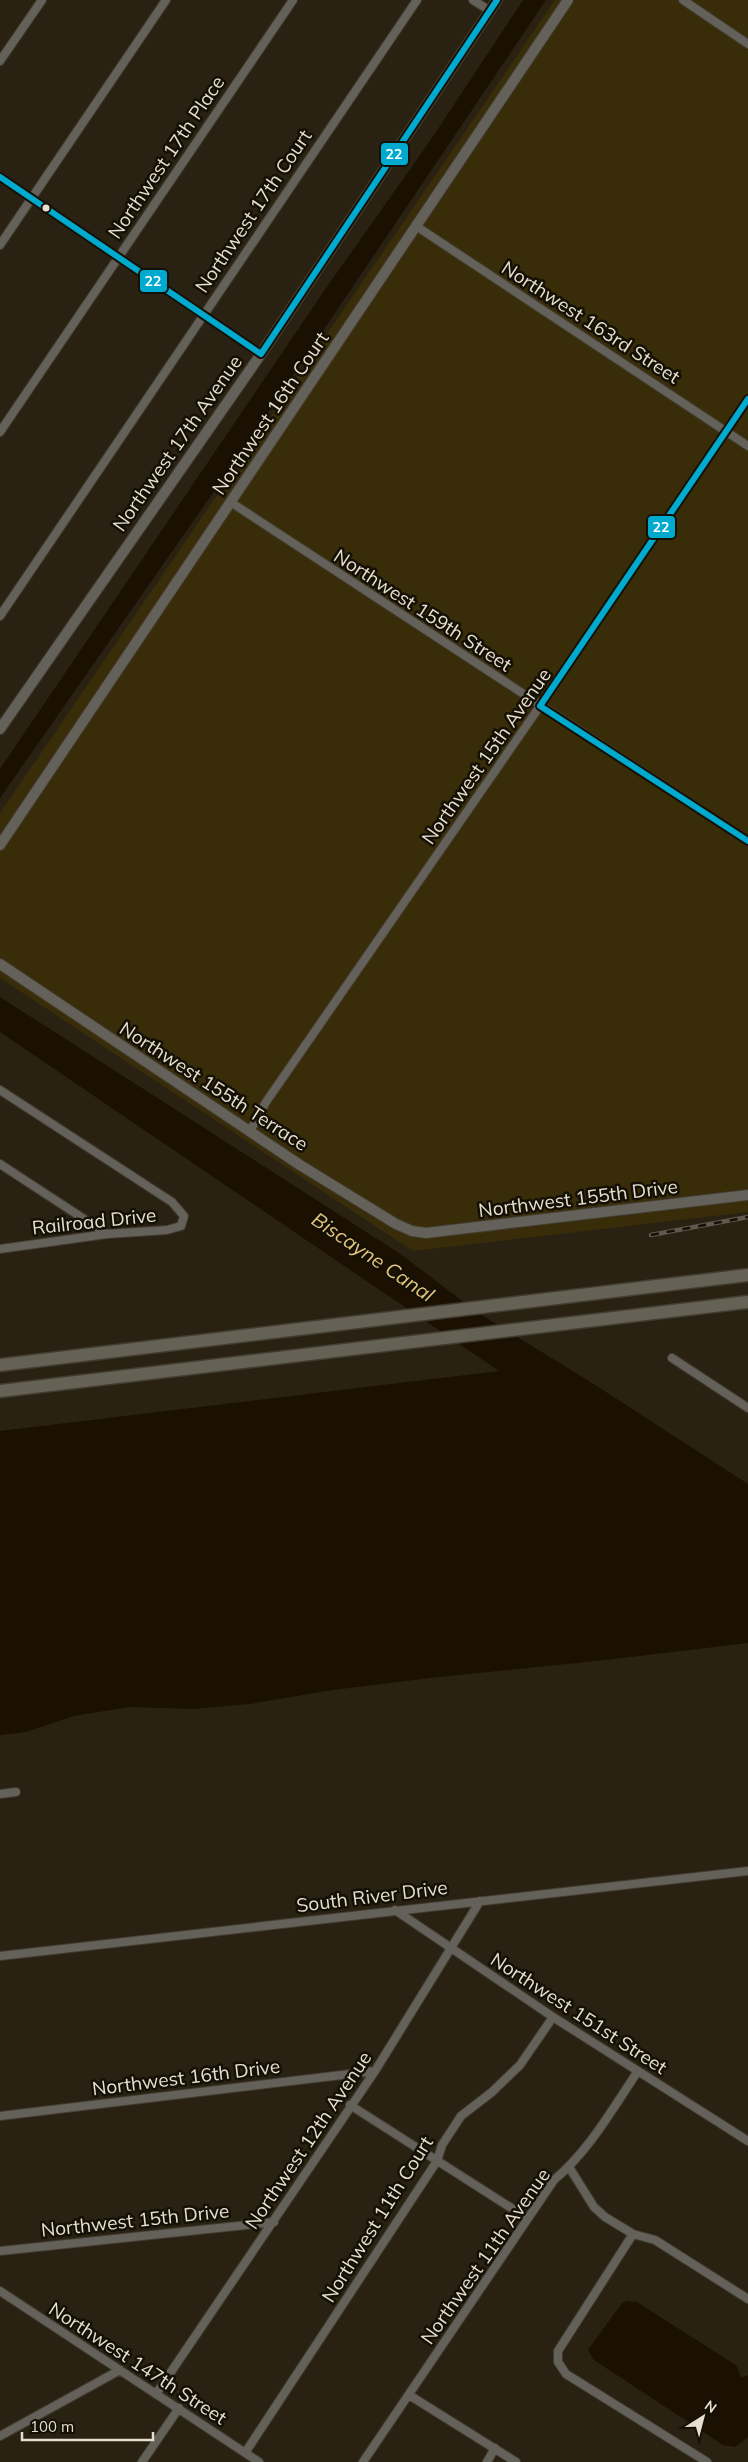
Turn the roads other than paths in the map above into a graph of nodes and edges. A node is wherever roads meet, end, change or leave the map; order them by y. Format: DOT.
graph roads {
  1 [pos="42,0"];
  2 [pos="166,0"];
  3 [pos="293,0"];
  4 [pos="417,0"];
  5 [pos="473,0"];
  6 [pos="497,0"];
  7 [pos="568,0"];
  8 [pos="683,0"];
  9 [pos="490,11"];
  10 [pos="748,44"];
  11 [pos="0,61"];
  12 [pos="0,177"];
  13 [pos="31,199"];
  14 [pos="416,226"];
  15 [pos="0,245"];
  16 [pos="118,257"];
  17 [pos="202,315"];
  18 [pos="260,354"];
  19 [pos="748,399"];
  20 [pos="726,431"];
  21 [pos="0,432"];
  22 [pos="748,446"];
  23 [pos="232,503"];
  24 [pos="0,616"];
  25 [pos="540,706"];
  26 [pos="0,729"];
  27 [pos="748,841"];
  28 [pos="0,845"];
  29 [pos="0,964"];
  30 [pos="0,1090"];
  31 [pos="250,1131"];
  32 [pos="0,1164"];
  33 [pos="748,1194"];
  34 [pos="412,1232"];
  35 [pos="107,1234"];
  36 [pos="0,1249"];
  37 [pos="748,1275"];
  38 [pos="748,1302"];
  39 [pos="672,1358"];
  40 [pos="0,1365"];
  41 [pos="0,1391"];
  42 [pos="748,1408"];
  43 [pos="16,1792"];
  44 [pos="0,1794"];
  45 [pos="748,1871"];
  46 [pos="480,1900"];
  47 [pos="395,1910"];
  48 [pos="451,1949"];
  49 [pos="0,1956"];
  50 [pos="553,2017"];
  51 [pos="375,2071"];
  52 [pos="638,2071"];
  53 [pos="350,2104"];
  54 [pos="0,2116"];
  55 [pos="748,2141"];
  56 [pos="436,2161"];
  57 [pos="569,2168"];
  58 [pos="527,2218"];
  59 [pos="274,2222"];
  60 [pos="633,2234"];
  61 [pos="0,2251"];
  62 [pos="0,2291"];
  63 [pos="748,2299"];
  64 [pos="120,2370"];
  65 [pos="156,2394"];
  66 [pos="409,2395"];
  67 [pos="179,2408"];
  68 [pos="0,2436"];
  69 [pos="495,2448"];
  70 [pos="246,2453"];
  71 [pos="142,2462"];
  72 [pos="259,2462"];
  73 [pos="362,2462"];
  74 [pos="487,2462"];
  75 [pos="516,2462"];
  76 [pos="707,2462"];
  1 -- 11 [label="street"];
  2 -- 13 [label="street"];
  3 -- 16 [label="street, Northwest 17th Place"];
  4 -- 17 [label="street, Northwest 17th Court"];
  5 -- 9 [label="street"];
  6 -- 9 [label="street, Northwest 17th Avenue"];
  7 -- 14 [label="street, Northwest 16th Court"];
  8 -- 10 [label="street"];
  9 -- 18 [label="street, Northwest 17th Avenue"];
  12 -- 13 [label="street"];
  13 -- 15 [label="street"];
  13 -- 16 [label="street"];
  14 -- 20 [label="street, Northwest 163rd Street"];
  14 -- 23 [label="street, Northwest 16th Court"];
  16 -- 17 [label="street"];
  16 -- 21 [label="street, Northwest 17th Place"];
  17 -- 18 [label="street"];
  17 -- 24 [label="street, Northwest 17th Court"];
  18 -- 26 [label="street, Northwest 17th Avenue"];
  19 -- 20 [label="street, Northwest 15th Avenue"];
  20 -- 22 [label="street, Northwest 163rd Street"];
  20 -- 25 [label="street, Northwest 15th Avenue"];
  23 -- 25 [label="street, Northwest 159th Street"];
  23 -- 28 [label="street, Northwest 16th Court"];
  25 -- 27 [label="street, Northwest 159th Street"];
  25 -- 31 [label="street, Northwest 15th Avenue"];
  29 -- 31 [label="street, Northwest 155th Terrace"];
  30 -- 35 [label="street, Railroad Drive"];
  31 -- 34 [label="street, Northwest 155th Terrace"];
  32 -- 35 [label="street"];
  33 -- 34 [label="street, Northwest 155th Drive"];
  35 -- 36 [label="street, Railroad Drive"];
  37 -- 40 [label="main road"];
  38 -- 41 [label="main road"];
  39 -- 42 [label="street"];
  43 -- 44 [label="street"];
  45 -- 46 [label="street, South River Drive"];
  46 -- 47 [label="street, South River Drive"];
  46 -- 48 [label="street, Northwest 12th Avenue"];
  47 -- 48 [label="street, Northwest 151st Street"];
  47 -- 49 [label="street, South River Drive"];
  48 -- 50 [label="street, Northwest 151st Street"];
  48 -- 51 [label="street, Northwest 12th Avenue"];
  50 -- 52 [label="street, Northwest 151st Street"];
  50 -- 56 [label="street, Northwest 11th Court"];
  51 -- 53 [label="street, Northwest 12th Avenue"];
  51 -- 54 [label="street, Northwest 16th Drive"];
  52 -- 55 [label="street, Northwest 151st Street"];
  52 -- 57 [label="street, Northwest 11th Avenue"];
  53 -- 56 [label="street"];
  53 -- 59 [label="street, Northwest 12th Avenue"];
  56 -- 58 [label="street"];
  56 -- 70 [label="street, Northwest 11th Court"];
  57 -- 58 [label="street, Northwest 11th Avenue"];
  57 -- 60 [label="street"];
  58 -- 66 [label="street, Northwest 11th Avenue"];
  59 -- 61 [label="street, Northwest 15th Drive"];
  59 -- 65 [label="street, Northwest 12th Avenue"];
  60 -- 63 [label="street"];
  60 -- 76 [label="street"];
  62 -- 64 [label="street, Northwest 147th Street"];
  64 -- 65 [label="street, Northwest 147th Street"];
  64 -- 68 [label="street"];
  65 -- 67 [label="street, Northwest 147th Street"];
  66 -- 69 [label="street"];
  66 -- 73 [label="street, Northwest 11th Avenue"];
  67 -- 70 [label="street, Northwest 147th Street"];
  67 -- 71 [label="street"];
  69 -- 74 [label="street"];
  69 -- 75 [label="street"];
  70 -- 72 [label="street, Northwest 147th Street"];
}
